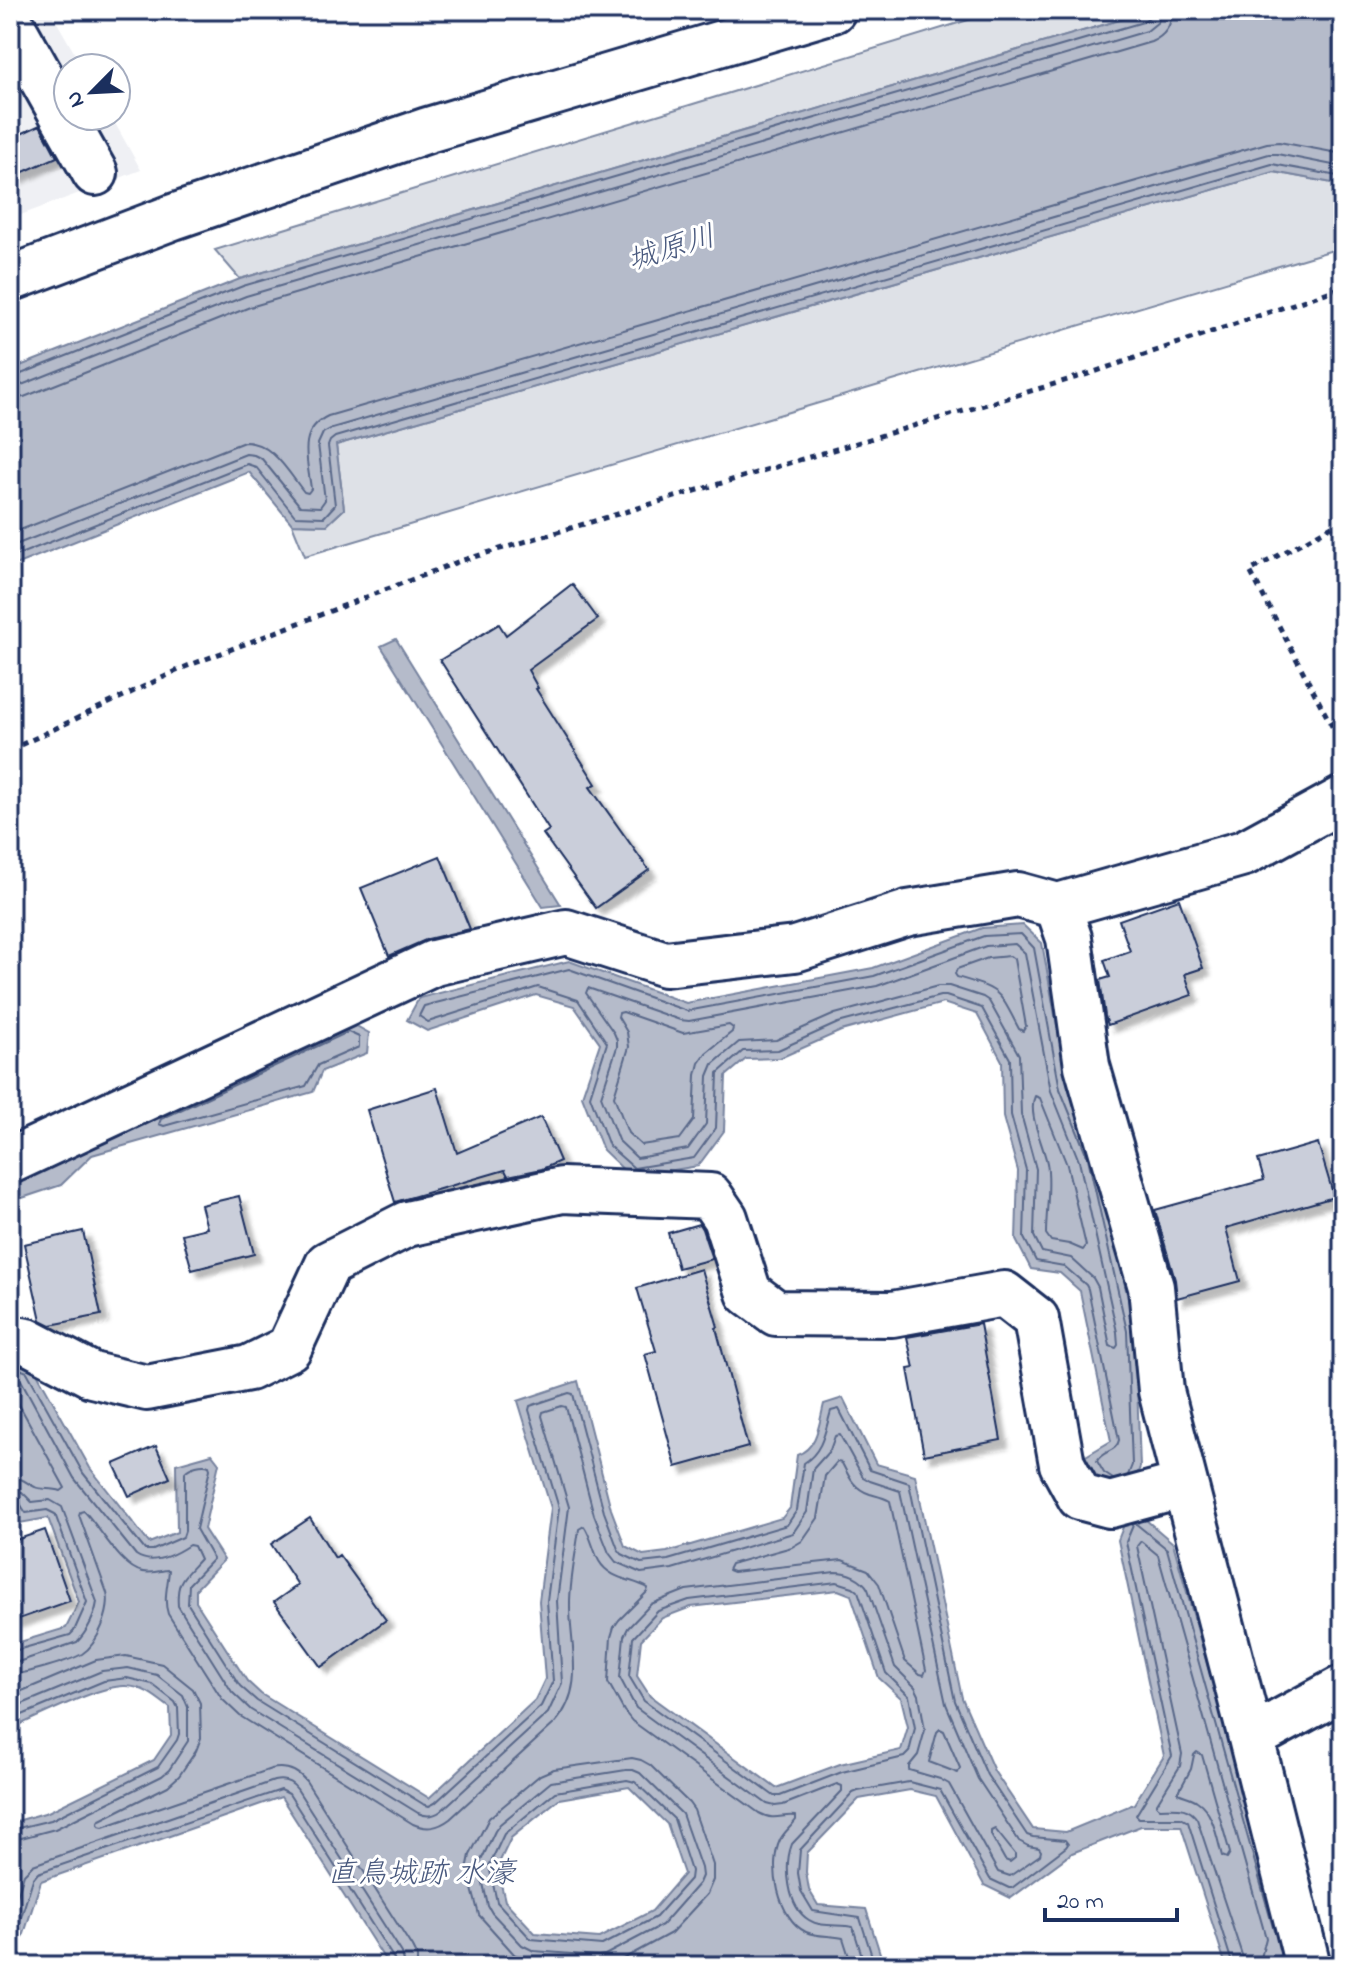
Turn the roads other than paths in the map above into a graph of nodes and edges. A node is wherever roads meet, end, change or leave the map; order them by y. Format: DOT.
graph roads {
  1 [pos="833,10"];
  2 [pos="10,22"];
  3 [pos="95,173"];
  4 [pos="10,279"];
  5 [pos="1343,799"];
  6 [pos="1058,906"];
  7 [pos="10,1161"];
  8 [pos="10,1338"];
  9 [pos="1168,1488"];
  10 [pos="1343,1688"];
  11 [pos="1251,1738"];
  12 [pos="1308,1966"];
  1 -- 4 [label="street"];
  2 -- 3 [label="street"];
  5 -- 6 [label="street"];
  6 -- 7 [label="street"];
  6 -- 9 [label="street"];
  8 -- 9 [label="street"];
  9 -- 11 [label="street"];
  10 -- 11 [label="street"];
  11 -- 12 [label="street"];
}
